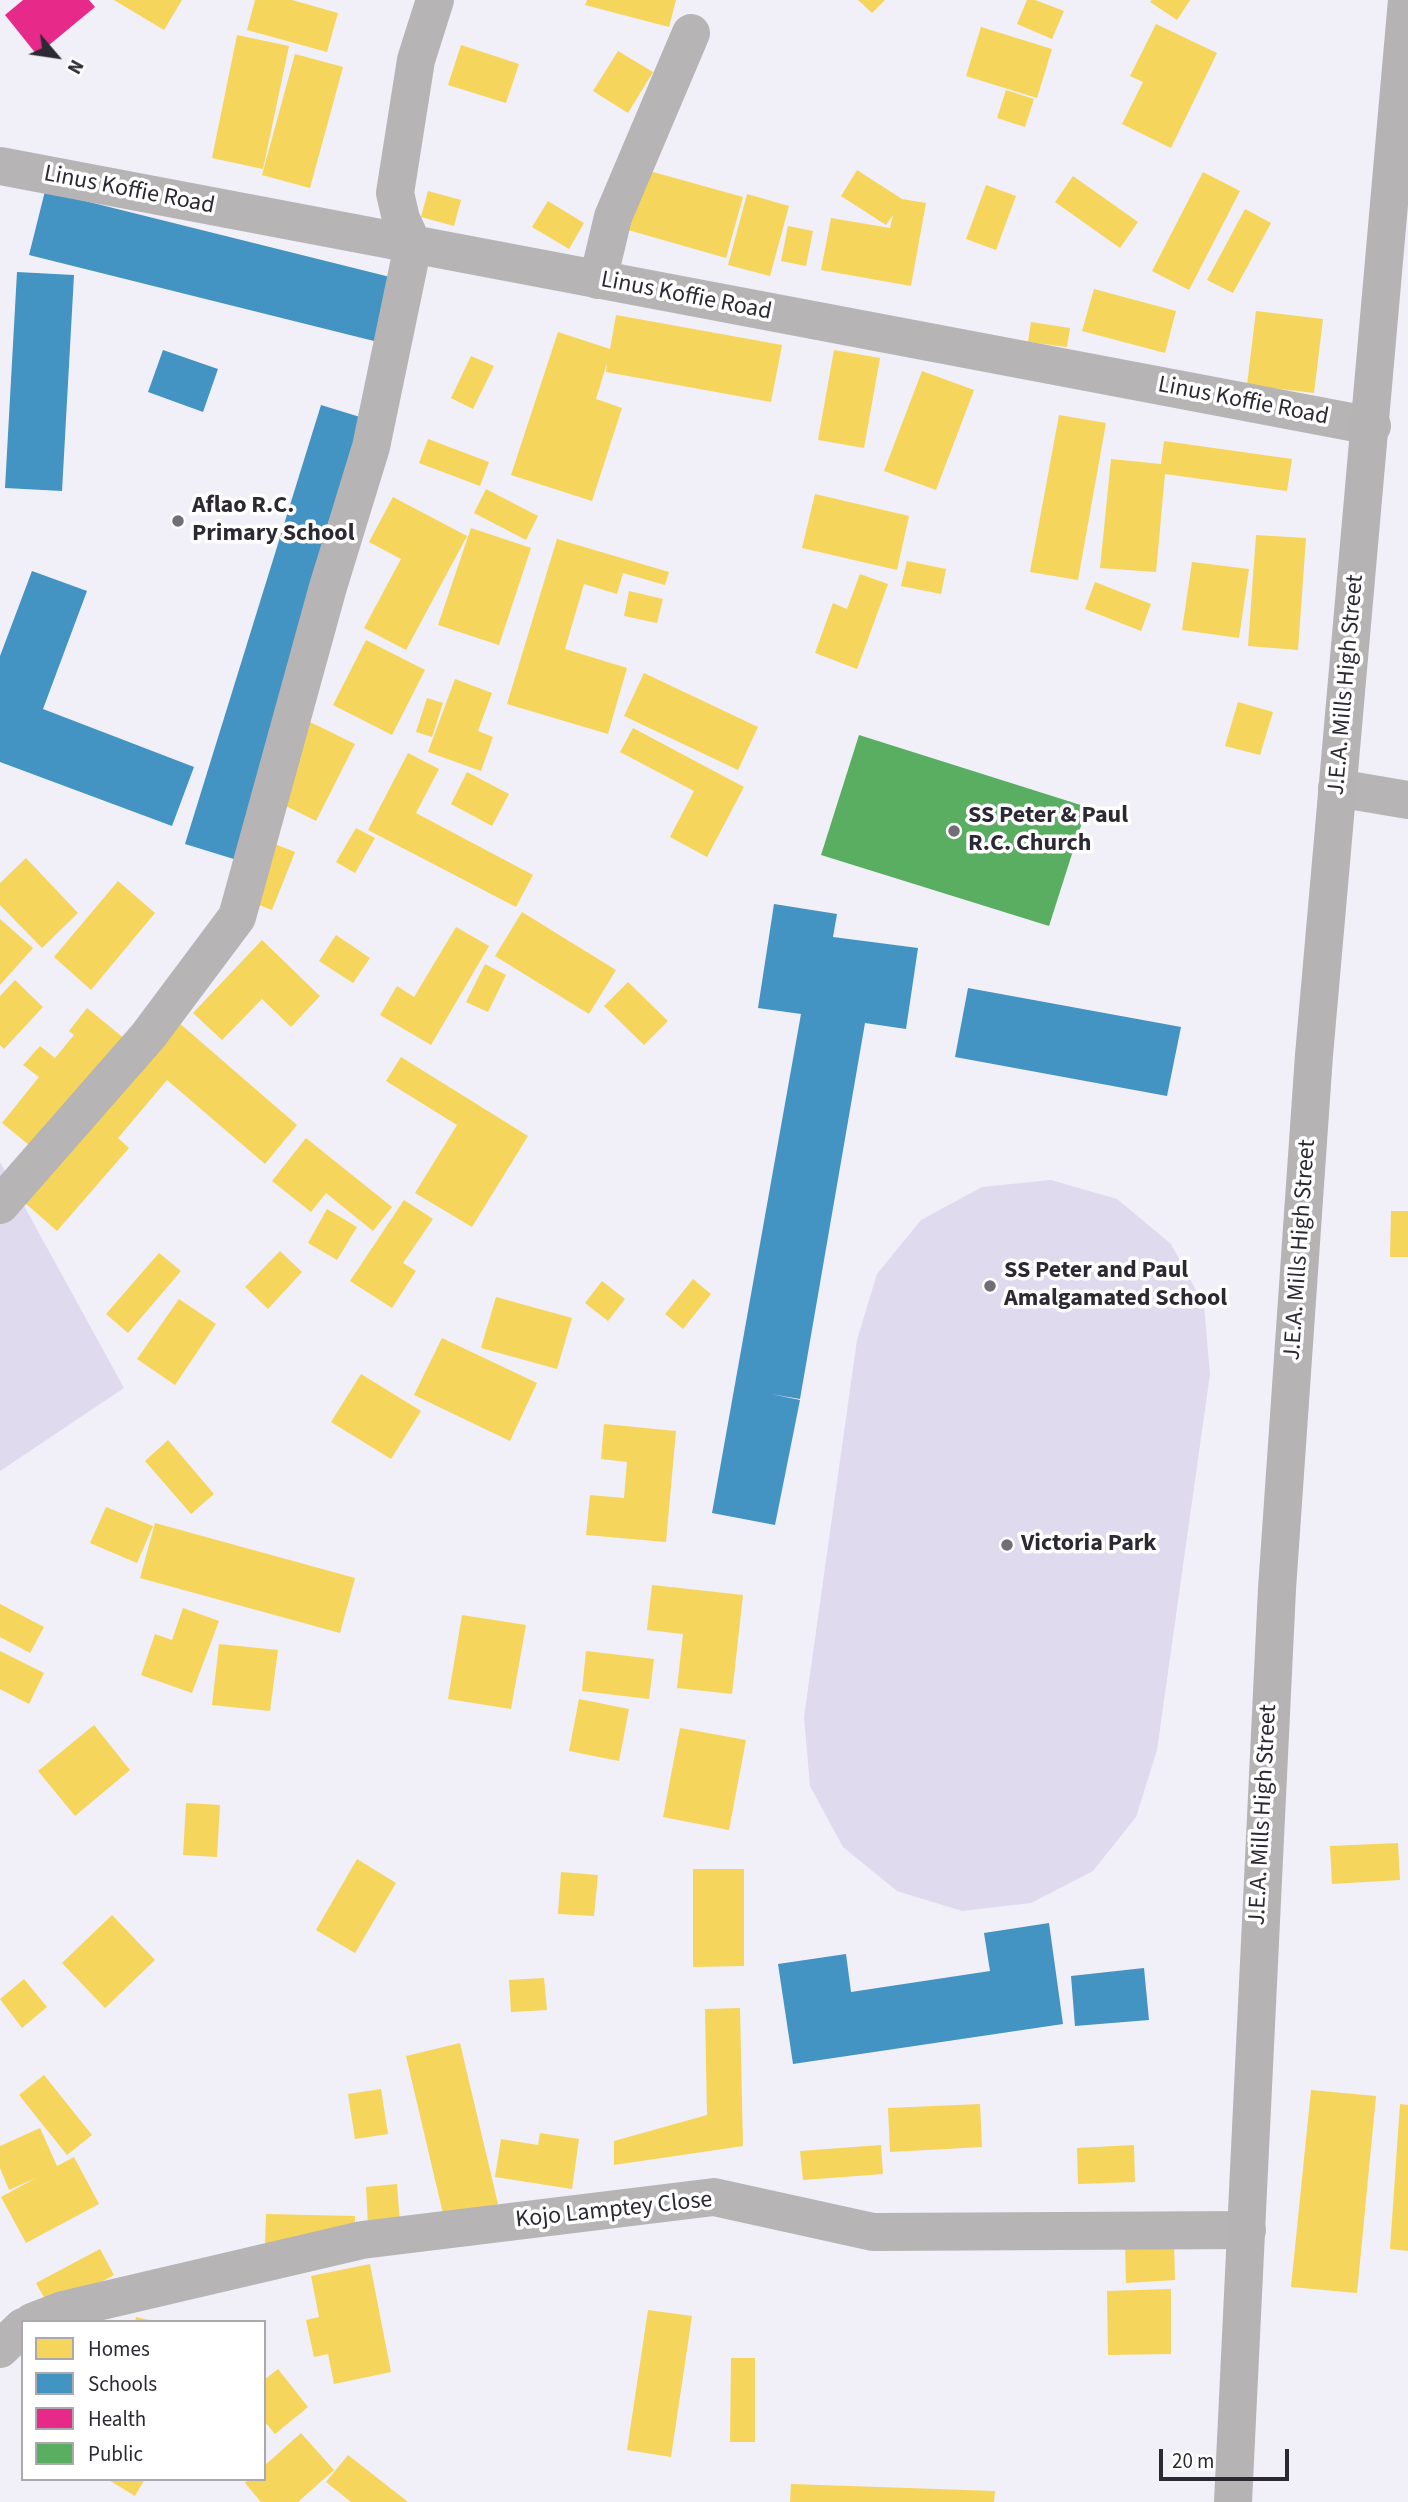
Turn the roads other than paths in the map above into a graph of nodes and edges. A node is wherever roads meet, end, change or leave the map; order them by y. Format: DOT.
graph roads {
  1 [pos="435,0"];
  2 [pos="1407,0"];
  3 [pos="691,33"];
  4 [pos="0,166"];
  5 [pos="413,245"];
  6 [pos="598,280"];
  7 [pos="1372,426"];
  8 [pos="1337,788"];
  9 [pos="1408,800"];
  10 [pos="0,1205"];
  11 [pos="1247,2230"];
  12 [pos="37,2320"];
  13 [pos="21,2329"];
  14 [pos="0,2349"];
  15 [pos="1233,2502"];
  1 -- 5 [label="street"];
  2 -- 7 [label="highway, J.E.A. Mills High Street"];
  3 -- 6 [label="street"];
  4 -- 5 [label="street, Linus Koffie Road"];
  5 -- 6 [label="street, Linus Koffie Road"];
  5 -- 10 [label="street"];
  6 -- 7 [label="street, Linus Koffie Road"];
  7 -- 8 [label="highway, J.E.A. Mills High Street"];
  8 -- 9 [label="street"];
  8 -- 11 [label="highway, J.E.A. Mills High Street"];
  11 -- 12 [label="street, Kojo Lamptey Close"];
  11 -- 15 [label="highway, J.E.A. Mills High Street"];
  13 -- 14 [label="street"];
}
